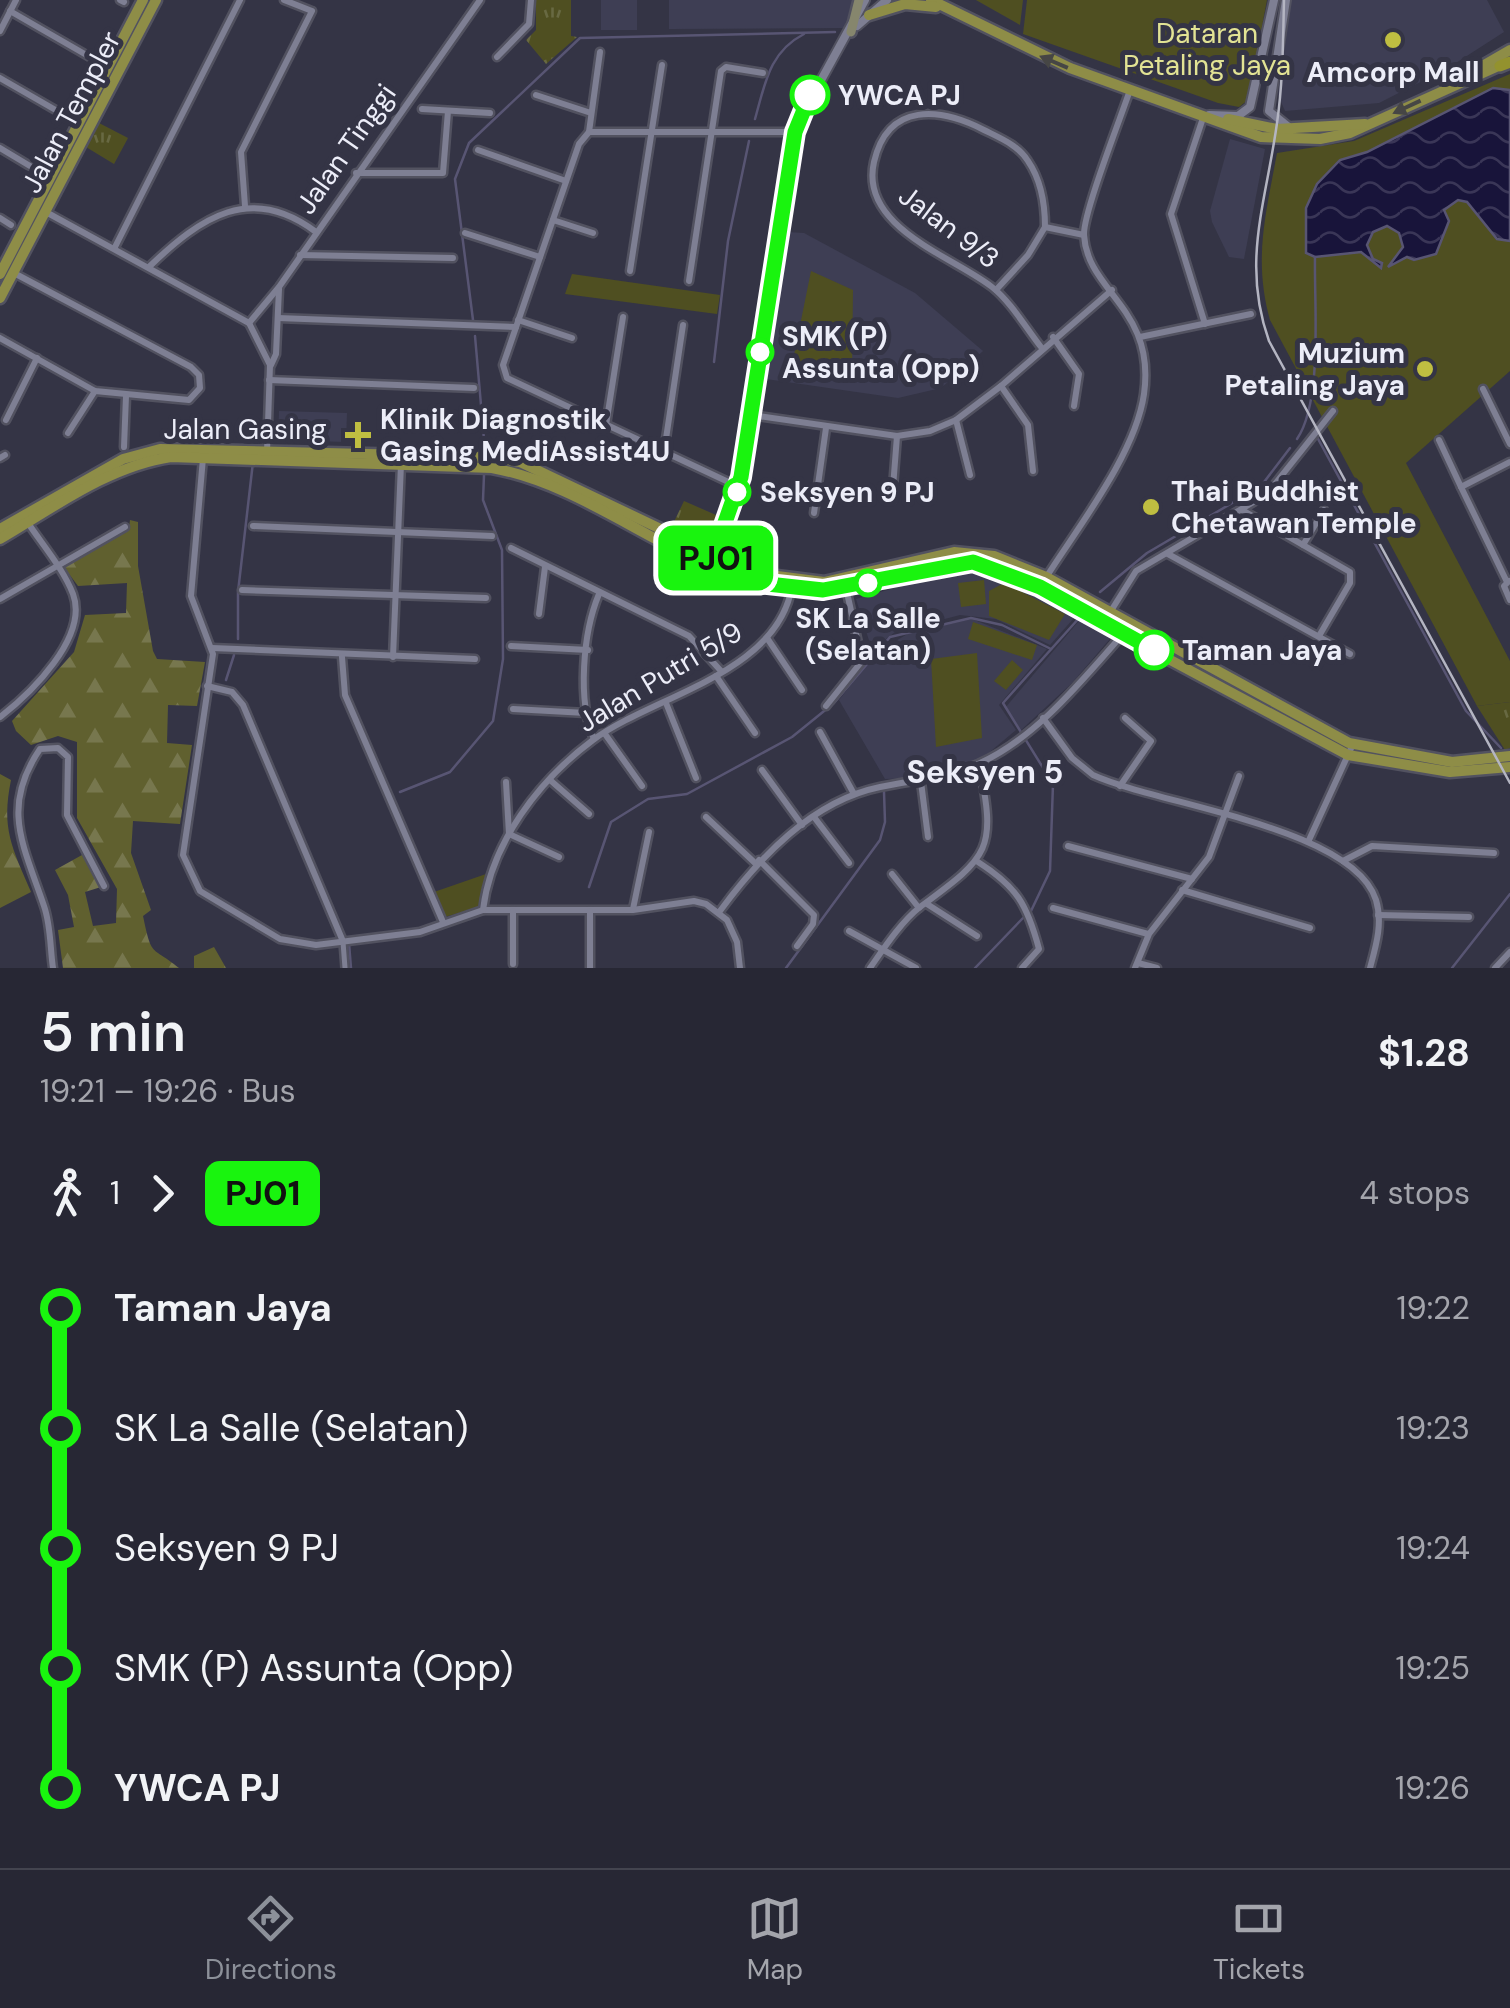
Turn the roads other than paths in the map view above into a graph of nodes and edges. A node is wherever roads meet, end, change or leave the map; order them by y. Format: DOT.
graph roads {
  1 [pos="16,0"];
  2 [pos="143,0"];
  3 [pos="156,0"];
  4 [pos="240,0"];
  5 [pos="284,0"];
  6 [pos="480,0"];
  7 [pos="531,0"];
  8 [pos="862,0"];
  9 [pos="887,0"];
  10 [pos="931,0"];
  11 [pos="946,0"];
  12 [pos="1274,0"];
  13 [pos="1286,0"];
  14 [pos="10,12"];
  15 [pos="870,15"];
  16 [pos="970,19"];
  17 [pos="0,32"];
  18 [pos="851,32"];
  19 [pos="1510,50"];
  20 [pos="600,52"];
  21 [pos="498,58"];
  22 [pos="1507,63"];
  23 [pos="662,64"];
  24 [pos="113,70"];
  25 [pos="764,73"];
  26 [pos="0,78"];
  27 [pos="1131,88"];
  28 [pos="1442,90"];
  29 [pos="536,94"];
  30 [pos="422,110"];
  31 [pos="448,111"];
  32 [pos="591,112"];
  33 [pos="490,113"];
  34 [pos="1207,114"];
  35 [pos="66,116"];
  36 [pos="1371,124"];
  37 [pos="1291,129"];
  38 [pos="652,130"];
  39 [pos="712,130"];
  40 [pos="589,132"];
  41 [pos="795,132"];
  42 [pos="0,148"];
  43 [pos="478,150"];
  44 [pos="40,172"];
  45 [pos="356,173"];
  46 [pos="566,181"];
  47 [pos="245,206"];
  48 [pos="40,209"];
  49 [pos="0,218"];
  50 [pos="553,220"];
  51 [pos="11,224"];
  52 [pos="1044,227"];
  53 [pos="316,232"];
  54 [pos="465,233"];
  55 [pos="593,233"];
  56 [pos="1084,235"];
  57 [pos="115,247"];
  58 [pos="300,254"];
  59 [pos="540,257"];
  60 [pos="452,258"];
  61 [pos="150,266"];
  62 [pos="6,271"];
  63 [pos="630,271"];
  64 [pos="690,281"];
  65 [pos="279,287"];
  66 [pos="996,290"];
  67 [pos="1112,290"];
  68 [pos="0,298"];
  69 [pos="1252,314"];
  70 [pos="623,317"];
  71 [pos="278,318"];
  72 [pos="249,323"];
  73 [pos="517,323"];
  74 [pos="683,324"];
  75 [pos="1205,324"];
  76 [pos="1053,337"];
  77 [pos="1140,337"];
  78 [pos="0,338"];
  79 [pos="572,338"];
  80 [pos="1041,347"];
  81 [pos="36,358"];
  82 [pos="270,365"];
  83 [pos="270,380"];
  84 [pos="1001,386"];
  85 [pos="474,388"];
  86 [pos="1483,389"];
  87 [pos="95,390"];
  88 [pos="126,396"];
  89 [pos="1074,406"];
  90 [pos="1333,411"];
  91 [pos="750,414"];
  92 [pos="6,420"];
  93 [pos="956,420"];
  94 [pos="606,425"];
  95 [pos="826,428"];
  96 [pos="68,433"];
  97 [pos="897,436"];
  98 [pos="1438,440"];
  99 [pos="1510,444"];
  100 [pos="124,447"];
  101 [pos="204,452"];
  102 [pos="664,452"];
  103 [pos="266,454"];
  104 [pos="402,458"];
  105 [pos="1510,462"];
  106 [pos="1033,470"];
  107 [pos="970,475"];
  108 [pos="739,487"];
  109 [pos="1461,487"];
  110 [pos="892,500"];
  111 [pos="1242,510"];
  112 [pos="1324,510"];
  113 [pos="814,513"];
  114 [pos="728,516"];
  115 [pos="25,519"];
  116 [pos="253,526"];
  117 [pos="124,527"];
  118 [pos="0,529"];
  119 [pos="398,534"];
  120 [pos="492,536"];
  121 [pos="0,539"];
  122 [pos="684,543"];
  123 [pos="1303,545"];
  124 [pos="511,548"];
  125 [pos="1166,554"];
  126 [pos="718,563"];
  127 [pos="56,564"];
  128 [pos="546,568"];
  129 [pos="738,568"];
  130 [pos="1509,581"];
  131 [pos="1043,582"];
  132 [pos="792,585"];
  133 [pos="846,588"];
  134 [pos="242,590"];
  135 [pos="599,594"];
  136 [pos="396,595"];
  137 [pos="486,598"];
  138 [pos="0,599"];
  139 [pos="1510,600"];
  140 [pos="539,614"];
  141 [pos="1107,618"];
  142 [pos="1127,629"];
  143 [pos="1319,636"];
  144 [pos="768,638"];
  145 [pos="511,646"];
  146 [pos="212,648"];
  147 [pos="588,650"];
  148 [pos="1350,654"];
  149 [pos="342,657"];
  150 [pos="393,657"];
  151 [pos="476,659"];
  152 [pos="719,673"];
  153 [pos="208,686"];
  154 [pos="802,690"];
  155 [pos="666,703"];
  156 [pos="826,706"];
  157 [pos="514,710"];
  158 [pos="586,713"];
  159 [pos="0,717"];
  160 [pos="1043,718"];
  161 [pos="1125,718"];
  162 [pos="820,732"];
  163 [pos="755,733"];
  164 [pos="605,734"];
  165 [pos="594,739"];
  166 [pos="1350,749"];
  167 [pos="1510,756"];
  168 [pos="980,764"];
  169 [pos="1510,767"];
  170 [pos="762,770"];
  171 [pos="1239,776"];
  172 [pos="696,778"];
  173 [pos="550,780"];
  174 [pos="506,782"];
  175 [pos="921,782"];
  176 [pos="642,786"];
  177 [pos="1120,786"];
  178 [pos="854,794"];
  179 [pos="588,814"];
  180 [pos="814,817"];
  181 [pos="1227,817"];
  182 [pos="706,818"];
  183 [pos="802,825"];
  184 [pos="648,832"];
  185 [pos="509,834"];
  186 [pos="928,838"];
  187 [pos="1310,840"];
  188 [pos="1068,846"];
  189 [pos="1494,854"];
  190 [pos="558,858"];
  191 [pos="1343,860"];
  192 [pos="757,861"];
  193 [pos="978,862"];
  194 [pos="849,863"];
  195 [pos="892,874"];
  196 [pos="1192,880"];
  197 [pos="104,886"];
  198 [pos="1182,890"];
  199 [pos="923,906"];
  200 [pos="1053,908"];
  201 [pos="483,910"];
  202 [pos="633,910"];
  203 [pos="513,911"];
  204 [pos="590,911"];
  205 [pos="720,912"];
  206 [pos="1378,915"];
  207 [pos="1469,917"];
  208 [pos="443,922"];
  209 [pos="1310,928"];
  210 [pos="849,930"];
  211 [pos="1149,934"];
  212 [pos="977,936"];
  213 [pos="342,940"];
  214 [pos="797,946"];
  215 [pos="883,950"];
  216 [pos="1510,952"];
  217 [pos="513,964"];
  218 [pos="1136,965"];
  219 [pos="53,968"];
  220 [pos="344,968"];
  221 [pos="590,968"];
  222 [pos="740,968"];
  223 [pos="870,968"];
  224 [pos="916,968"];
  225 [pos="1022,968"];
  226 [pos="1157,968"];
  227 [pos="1370,968"];
  228 [pos="1495,968"];
  1 -- 14 [label="street"];
  2 -- 24 [label="main road, Jalan Templer"];
  3 -- 24 [label="main road, Jalan Templer"];
  4 -- 57 [label="street"];
  5 -- 47 [label="street"];
  6 -- 45 [label="street, Jalan Tinggi"];
  7 -- 21 [label="street"];
  8 -- 18 [label="main road"];
  9 -- 15 [label="street"];
  10 -- 16 [label="main road"];
  11 -- 16 [label="main road"];
  12 -- 34 [label="street"];
  13 -- 37 [label="street"];
  14 -- 17 [label="street"];
  14 -- 24 [label="street"];
  15 -- 16 [label="main road"];
  15 -- 18 [label="street"];
  27 -- 16 [label="main road, one-way"];
  18 -- 41 [label="street"];
  19 -- 28 [label="main road"];
  20 -- 32 [label="street"];
  22 -- 28 [label="main road"];
  23 -- 38 [label="street"];
  24 -- 48 [label="main road, Jalan Templer"];
  25 -- 39 [label="street"];
  26 -- 35 [label="street"];
  27 -- 34 [label="main road"];
  27 -- 56 [label="street"];
  28 -- 36 [label="main road, one-way"];
  29 -- 32 [label="street"];
  30 -- 31 [label="street"];
  31 -- 33 [label="street"];
  31 -- 45 [label="street"];
  32 -- 40 [label="street"];
  34 -- 36 [label="main road"];
  34 -- 37 [label="main road"];
  34 -- 75 [label="street"];
  36 -- 37 [label="main road"];
  38 -- 39 [label="street"];
  38 -- 40 [label="street"];
  38 -- 63 [label="street"];
  39 -- 41 [label="street"];
  39 -- 64 [label="street"];
  40 -- 46 [label="street"];
  41 -- 91 [label="street"];
  42 -- 44 [label="street"];
  43 -- 46 [label="street"];
  45 -- 53 [label="street, Jalan Tinggi"];
  46 -- 50 [label="street"];
  47 -- 53 [label="street"];
  47 -- 61 [label="street"];
  48 -- 57 [label="street"];
  48 -- 62 [label="main road, Jalan Templer"];
  49 -- 51 [label="street"];
  50 -- 55 [label="street"];
  50 -- 59 [label="street"];
  52 -- 56 [label="street"];
  52 -- 66 [label="street, Jalan 9/3"];
  52 -- 66 [label="street, Jalan 9/3"];
  53 -- 58 [label="street, Jalan Tinggi"];
  54 -- 59 [label="street"];
  56 -- 67 [label="street"];
  57 -- 61 [label="street"];
  58 -- 60 [label="street"];
  58 -- 65 [label="street, Jalan Tinggi"];
  59 -- 73 [label="street"];
  61 -- 72 [label="street"];
  62 -- 68 [label="main road, Jalan Templer"];
  62 -- 88 [label="street"];
  65 -- 71 [label="street"];
  65 -- 72 [label="street, Jalan Tinggi"];
  66 -- 80 [label="street, Jalan 9/3"];
  67 -- 76 [label="street"];
  67 -- 77 [label="street"];
  69 -- 75 [label="street"];
  70 -- 94 [label="street"];
  71 -- 73 [label="street"];
  71 -- 82 [label="street"];
  72 -- 82 [label="street"];
  73 -- 79 [label="street"];
  73 -- 94 [label="street"];
  74 -- 102 [label="street"];
  75 -- 77 [label="street"];
  76 -- 80 [label="street"];
  76 -- 89 [label="street"];
  77 -- 131 [label="street"];
  78 -- 81 [label="street"];
  80 -- 84 [label="street"];
  81 -- 87 [label="street"];
  81 -- 92 [label="street"];
  82 -- 83 [label="street"];
  83 -- 85 [label="street"];
  83 -- 103 [label="street"];
  84 -- 93 [label="street"];
  84 -- 106 [label="street"];
  86 -- 99 [label="street"];
  87 -- 88 [label="street"];
  87 -- 96 [label="street"];
  88 -- 100 [label="street"];
  90 -- 111 [label="street"];
  91 -- 95 [label="street"];
  91 -- 108 [label="street"];
  93 -- 97 [label="street"];
  93 -- 107 [label="street"];
  94 -- 102 [label="street"];
  95 -- 97 [label="street"];
  95 -- 113 [label="street"];
  97 -- 110 [label="street"];
  98 -- 109 [label="street"];
  101 -- 103 [label="main road, Jalan Gasing"];
  101 -- 115 [label="main road, Jalan Gasing"];
  101 -- 146 [label="street"];
  102 -- 108 [label="street"];
  103 -- 104 [label="main road, Jalan Gasing"];
  104 -- 119 [label="street"];
  104 -- 122 [label="main road, Jalan Gasing"];
  104 -- 126 [label="main road, Jalan Gasing"];
  105 -- 109 [label="street"];
  108 -- 114 [label="street"];
  109 -- 130 [label="street"];
  111 -- 123 [label="street"];
  111 -- 125 [label="street"];
  112 -- 123 [label="street"];
  114 -- 122 [label="main road"];
  114 -- 126 [label="street"];
  114 -- 129 [label="main road"];
  115 -- 118 [label="main road, Jalan Gasing"];
  115 -- 121 [label="main road, Jalan Gasing"];
  115 -- 127 [label="street"];
  116 -- 119 [label="street"];
  117 -- 127 [label="street"];
  119 -- 120 [label="street"];
  119 -- 136 [label="street"];
  122 -- 126 [label="main road, Jalan Gasing"];
  123 -- 143 [label="street"];
  124 -- 128 [label="street"];
  125 -- 141 [label="street"];
  125 -- 143 [label="street"];
  126 -- 129 [label="main road, Jalan Gasing"];
  126 -- 132 [label="main road, Jalan Gasing"];
  127 -- 138 [label="street"];
  127 -- 159 [label="street"];
  128 -- 135 [label="street"];
  128 -- 140 [label="street"];
  129 -- 132 [label="main road, Jalan Gasing"];
  130 -- 139 [label="street"];
  131 -- 132 [label="main road, Jalan Gasing"];
  131 -- 133 [label="main road, Jalan Gasing"];
  131 -- 141 [label="main road, Jalan Gasing"];
  132 -- 133 [label="main road, Jalan Gasing"];
  132 -- 144 [label="street, Jalan Putri 5/9"];
  133 -- 156 [label="street"];
  134 -- 136 [label="street"];
  135 -- 147 [label="street"];
  135 -- 152 [label="street"];
  136 -- 137 [label="street"];
  136 -- 150 [label="street"];
  141 -- 142 [label="main road, Jalan Gasing"];
  142 -- 160 [label="street"];
  142 -- 166 [label="main road, Jalan Gasing"];
  143 -- 148 [label="street"];
  144 -- 152 [label="street, Jalan Putri 5/9"];
  144 -- 154 [label="street"];
  145 -- 147 [label="street"];
  146 -- 149 [label="street"];
  146 -- 153 [label="street"];
  147 -- 158 [label="street"];
  149 -- 150 [label="street"];
  149 -- 208 [label="street"];
  150 -- 151 [label="street"];
  152 -- 155 [label="street, Jalan Putri 5/9"];
  152 -- 163 [label="street"];
  153 -- 213 [label="street"];
  153 -- 213 [label="street"];
  155 -- 164 [label="street, Jalan Putri 5/9"];
  155 -- 172 [label="street"];
  157 -- 158 [label="street"];
  158 -- 165 [label="street"];
  160 -- 168 [label="street"];
  160 -- 177 [label="street"];
  161 -- 177 [label="street"];
  162 -- 178 [label="street"];
  164 -- 165 [label="street, Jalan Putri 5/9"];
  164 -- 176 [label="street"];
  165 -- 173 [label="street, Jalan Putri 5/9"];
  166 -- 167 [label="main road, Jalan Gasing"];
  166 -- 169 [label="main road, Jalan Gasing"];
  166 -- 187 [label="street"];
  168 -- 175 [label="street"];
  168 -- 193 [label="street"];
  170 -- 183 [label="street"];
  171 -- 181 [label="street"];
  173 -- 179 [label="street"];
  173 -- 185 [label="street, Jalan Putri 5/9"];
  174 -- 185 [label="street"];
  175 -- 178 [label="street"];
  175 -- 186 [label="street"];
  177 -- 181 [label="street"];
  178 -- 180 [label="street"];
  180 -- 183 [label="street"];
  180 -- 194 [label="street"];
  181 -- 187 [label="street"];
  181 -- 196 [label="street"];
  182 -- 192 [label="street"];
  183 -- 192 [label="street"];
  184 -- 202 [label="street"];
  185 -- 190 [label="street"];
  185 -- 201 [label="street, Jalan Putri 5/9"];
  187 -- 191 [label="street"];
  188 -- 196 [label="street"];
  189 -- 191 [label="street"];
  191 -- 206 [label="street"];
  192 -- 205 [label="street"];
  192 -- 214 [label="street"];
  193 -- 199 [label="street"];
  193 -- 225 [label="street"];
  195 -- 199 [label="street"];
  196 -- 198 [label="street"];
  197 -- 219 [label="street"];
  198 -- 209 [label="street"];
  198 -- 211 [label="street"];
  199 -- 212 [label="street"];
  199 -- 215 [label="street"];
  200 -- 211 [label="street"];
  201 -- 203 [label="street"];
  201 -- 208 [label="street"];
  202 -- 204 [label="street"];
  202 -- 205 [label="street"];
  203 -- 204 [label="street"];
  203 -- 217 [label="street"];
  204 -- 221 [label="street"];
  205 -- 222 [label="street"];
  206 -- 207 [label="street"];
  206 -- 227 [label="street"];
  208 -- 213 [label="street"];
  210 -- 215 [label="street"];
  211 -- 218 [label="street"];
  213 -- 220 [label="street"];
  215 -- 223 [label="street"];
  215 -- 224 [label="street"];
  216 -- 228 [label="street"];
  218 -- 226 [label="street"];
}
